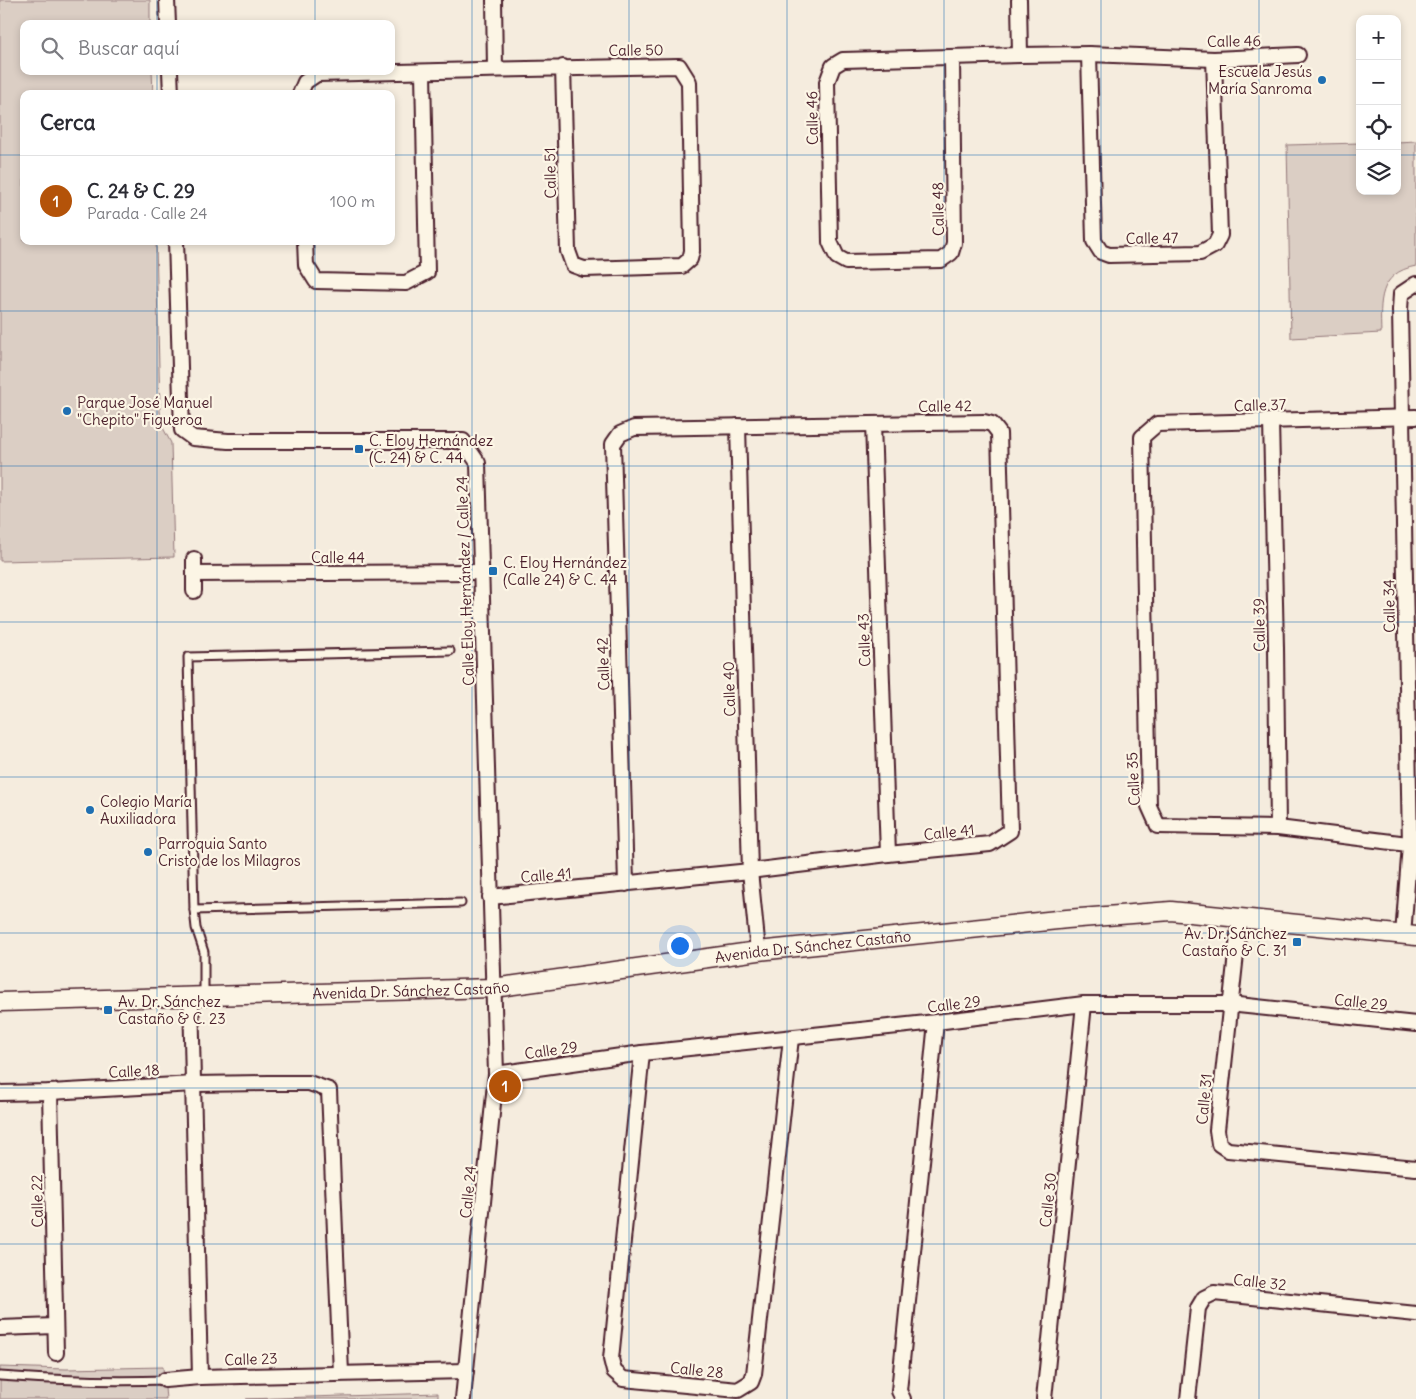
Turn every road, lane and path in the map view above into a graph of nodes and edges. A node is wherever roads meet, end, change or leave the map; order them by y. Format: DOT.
graph roads {
  1 [pos="168,0"];
  2 [pos="494,0"];
  3 [pos="1019,0"];
  4 [pos="168,20"];
  5 [pos="1089,54"];
  6 [pos="1020,55"];
  7 [pos="1298,55"];
  8 [pos="952,58"];
  9 [pos="1214,59"];
  10 [pos="563,68"];
  11 [pos="495,69"];
  12 [pos="423,72"];
  13 [pos="395,73"];
  14 [pos="170,75"];
  15 [pos="316,75"];
  16 [pos="171,90"];
  17 [pos="302,90"];
  18 [pos="176,245"];
  19 [pos="305,245"];
  20 [pos="846,262"];
  21 [pos="584,269"];
  22 [pos="1416,284"];
  23 [pos="1416,417"];
  24 [pos="1402,418"];
  25 [pos="1271,421"];
  26 [pos="874,424"];
  27 [pos="738,426"];
  28 [pos="998,432"];
  29 [pos="1143,469"];
  30 [pos="1410,532"];
  31 [pos="194,559"];
  32 [pos="481,572"];
  33 [pos="194,574"];
  34 [pos="194,591"];
  35 [pos="450,651"];
  36 [pos="1278,828"];
  37 [pos="1413,845"];
  38 [pos="888,854"];
  39 [pos="750,871"];
  40 [pos="626,884"];
  41 [pos="490,897"];
  42 [pos="461,903"];
  43 [pos="194,910"];
  44 [pos="1240,917"];
  45 [pos="1409,936"];
  46 [pos="758,951"];
  47 [pos="493,988"];
  48 [pos="198,996"];
  49 [pos="0,1002"];
  50 [pos="1084,1004"];
  51 [pos="1229,1004"];
  52 [pos="936,1022"];
  53 [pos="1416,1024"];
  54 [pos="791,1038"];
  55 [pos="642,1053"];
  56 [pos="496,1074"];
  57 [pos="194,1084"];
  58 [pos="50,1092"];
  59 [pos="0,1093"];
  60 [pos="1416,1168"];
  61 [pos="1416,1314"];
  62 [pos="55,1326"];
  63 [pos="0,1328"];
  64 [pos="56,1353"];
  65 [pos="466,1371"];
  66 [pos="341,1373"];
  67 [pos="0,1376"];
  68 [pos="200,1377"];
  69 [pos="165,1380"];
  70 [pos="463,1399"];
  71 [pos="902,1399"];
  72 [pos="1044,1399"];
  73 [pos="1188,1399"];
  1 -- 4 [label="street"];
  2 -- 11 [label="street"];
  3 -- 6 [label="street"];
  5 -- 6 [label="street, Calle 46"];
  5 -- 9 [label="street, Calle 46"];
  5 -- 9 [label="street, Calle 47"];
  6 -- 8 [label="street, Calle 46"];
  7 -- 9 [label="street, Calle 46"];
  8 -- 20 [label="street, Calle 48"];
  8 -- 20 [label="street, Calle 46"];
  10 -- 11 [label="street, Calle 50"];
  10 -- 21 [label="street, Calle 51"];
  10 -- 21 [label="street, Calle 50"];
  11 -- 12 [label="street, Calle 50"];
  12 -- 13 [label="street, Calle 50"];
  12 -- 19 [label="street"];
  14 -- 16 [label="street"];
  15 -- 17 [label="street, Calle 50"];
  18 -- 32 [label="street, Calle Eloy Hernández / Calle 24"];
  22 -- 24 [label="street, Calle 34"];
  23 -- 24 [label="street, Calle 37"];
  24 -- 25 [label="street, Calle 37"];
  24 -- 30 [label="street, Calle 34"];
  25 -- 29 [label="street, Calle 37"];
  25 -- 36 [label="street, Calle 39"];
  26 -- 27 [label="street, Calle 42"];
  26 -- 28 [label="street, Calle 42"];
  26 -- 38 [label="street, Calle 43"];
  27 -- 39 [label="street, Calle 40"];
  27 -- 40 [label="street, Calle 42"];
  28 -- 38 [label="street, Calle 41"];
  29 -- 36 [label="street, Calle 35"];
  30 -- 37 [label="street, Calle 34"];
  31 -- 33 [label="street"];
  32 -- 33 [label="street, Calle 44"];
  32 -- 41 [label="street, Calle Eloy Hernández / Calle 24"];
  33 -- 34 [label="street"];
  35 -- 43 [label="lane"];
  36 -- 37 [label="street, Calle 35"];
  37 -- 45 [label="street, Calle 34"];
  38 -- 39 [label="street, Calle 41"];
  39 -- 40 [label="street, Calle 41"];
  39 -- 46 [label="street, Calle 40"];
  40 -- 41 [label="street, Calle 41"];
  41 -- 47 [label="street, Calle Eloy Hernández / Calle 24"];
  42 -- 43 [label="lane"];
  43 -- 48 [label="lane"];
  44 -- 45 [label="street, Avenida Dr. Sánchez Castaño"];
  44 -- 46 [label="street, Avenida Dr. Sánchez Castaño"];
  44 -- 51 [label="street, Calle 31"];
  46 -- 47 [label="street, Avenida Dr. Sánchez Castaño"];
  47 -- 48 [label="street, Avenida Dr. Sánchez Castaño"];
  47 -- 56 [label="street, Calle 24"];
  48 -- 49 [label="street, Avenida Dr. Sánchez Castaño"];
  48 -- 57 [label="street"];
  50 -- 51 [label="street, Calle 29"];
  50 -- 52 [label="street, Calle 29"];
  50 -- 72 [label="street, Calle 30"];
  51 -- 53 [label="street, Calle 29"];
  51 -- 60 [label="street, Calle 31"];
  52 -- 54 [label="street, Calle 29"];
  52 -- 71 [label="street"];
  54 -- 55 [label="street, Calle 29"];
  54 -- 55 [label="street, Calle 28"];
  55 -- 56 [label="street, Calle 29"];
  56 -- 65 [label="street, Calle 24"];
  57 -- 58 [label="street, Calle 18"];
  57 -- 66 [label="street, Calle 18"];
  57 -- 68 [label="street"];
  58 -- 59 [label="street, Calle 18"];
  58 -- 62 [label="street, Calle 22"];
  61 -- 73 [label="street, Calle 32"];
  62 -- 63 [label="street"];
  62 -- 64 [label="street, Calle 22"];
  65 -- 66 [label="street, Calle 23"];
  65 -- 70 [label="street, Calle 24"];
  66 -- 68 [label="street, Calle 23"];
  67 -- 69 [label="lane"];
  68 -- 69 [label="street, Calle 23"];
}
